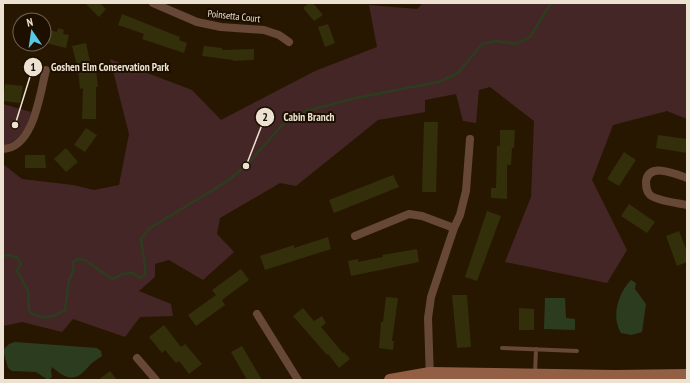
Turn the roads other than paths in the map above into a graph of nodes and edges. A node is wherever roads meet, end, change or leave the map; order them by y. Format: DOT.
graph roads {
  1 [pos="153,3"];
  2 [pos="289,42"];
  3 [pos="46,70"];
  4 [pos="470,139"];
  5 [pos="3,149"];
  6 [pos="687,178"];
  7 [pos="687,205"];
  8 [pos="454,228"];
  9 [pos="355,236"];
  10 [pos="257,314"];
  11 [pos="502,348"];
  12 [pos="536,349"];
  13 [pos="577,350"];
  14 [pos="137,358"];
  15 [pos="687,375"];
  16 [pos="430,376"];
  17 [pos="512,377"];
  18 [pos="535,377"];
  19 [pos="156,380"];
  20 [pos="298,380"];
  21 [pos="390,380"];
  1 -- 2 [label="street, Poinsetta Court"];
  3 -- 5 [label="street"];
  4 -- 8 [label="street"];
  6 -- 7 [label="street"];
  8 -- 9 [label="street"];
  8 -- 16 [label="street"];
  10 -- 20 [label="street"];
  11 -- 12 [label="lane"];
  12 -- 13 [label="lane"];
  12 -- 18 [label="lane"];
  14 -- 19 [label="street"];
  15 -- 18 [label="street"];
  16 -- 17 [label="street"];
  16 -- 21 [label="street"];
  17 -- 18 [label="street"];
}
